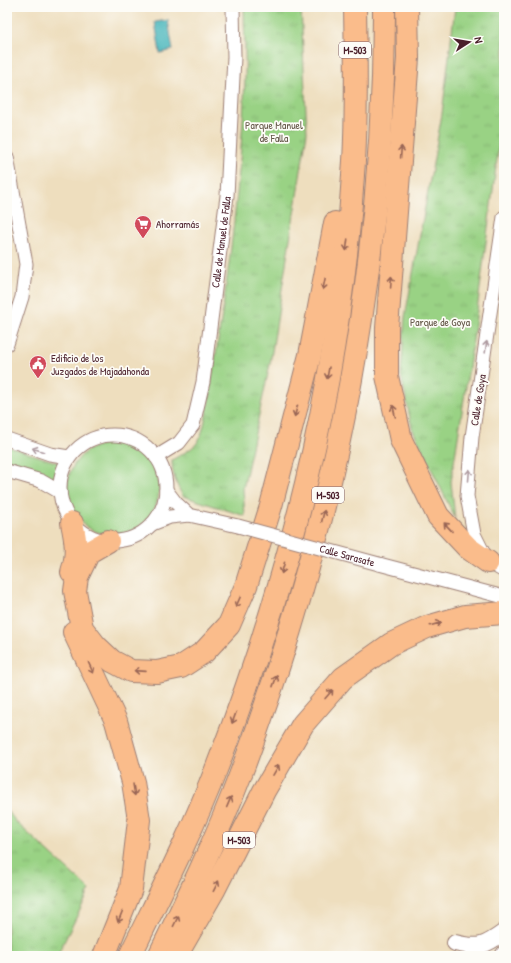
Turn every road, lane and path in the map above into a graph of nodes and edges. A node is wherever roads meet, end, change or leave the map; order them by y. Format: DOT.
graph roads {
  1 [pos="233,7"];
  2 [pos="355,7"];
  3 [pos="384,7"];
  4 [pos="401,7"];
  5 [pos="407,7"];
  6 [pos="354,94"];
  7 [pos="380,154"];
  8 [pos="7,157"];
  9 [pos="504,217"];
  10 [pos="7,344"];
  11 [pos="7,439"];
  12 [pos="70,457"];
  13 [pos="156,457"];
  14 [pos="7,471"];
  15 [pos="166,490"];
  16 [pos="60,492"];
  17 [pos="189,514"];
  18 [pos="72,523"];
  19 [pos="152,524"];
  20 [pos="108,541"];
  21 [pos="496,566"];
  22 [pos="504,597"];
  23 [pos="504,613"];
  24 [pos="504,932"];
  25 [pos="504,938"];
  26 [pos="104,956"];
  27 [pos="130,956"];
  28 [pos="159,956"];
  29 [pos="176,956"];
  30 [pos="466,956"];
  31 [pos="488,956"];
  1 -- 13 [label="street, Calle de Manuel de Falla"];
  2 -- 6 [label="highway, M-503"];
  3 -- 7 [label="highway, M-503"];
  4 -- 7 [label="highway"];
  21 -- 5 [label="highway, one-way"];
  6 -- 20 [label="highway, one-way"];
  6 -- 27 [label="highway, M-503, one-way"];
  28 -- 7 [label="highway, M-503, one-way"];
  8 -- 10 [label="street"];
  21 -- 9 [label="street, Calle de Goya, one-way"];
  12 -- 11 [label="street, one-way"];
  12 -- 13 [label="street"];
  12 -- 16 [label="street"];
  13 -- 15 [label="street"];
  14 -- 16 [label="street"];
  15 -- 17 [label="street, Calle Sarasate"];
  15 -- 19 [label="street"];
  16 -- 18 [label="street"];
  17 -- 19 [label="street, Calle Sarasate"];
  17 -- 22 [label="street, Calle Sarasate, bridge"];
  18 -- 20 [label="street"];
  18 -- 26 [label="highway, one-way"];
  19 -- 20 [label="street"];
  29 -- 23 [label="highway, M-503, one-way"];
  24 -- 30 [label="street"];
  25 -- 31 [label="street"];
}
